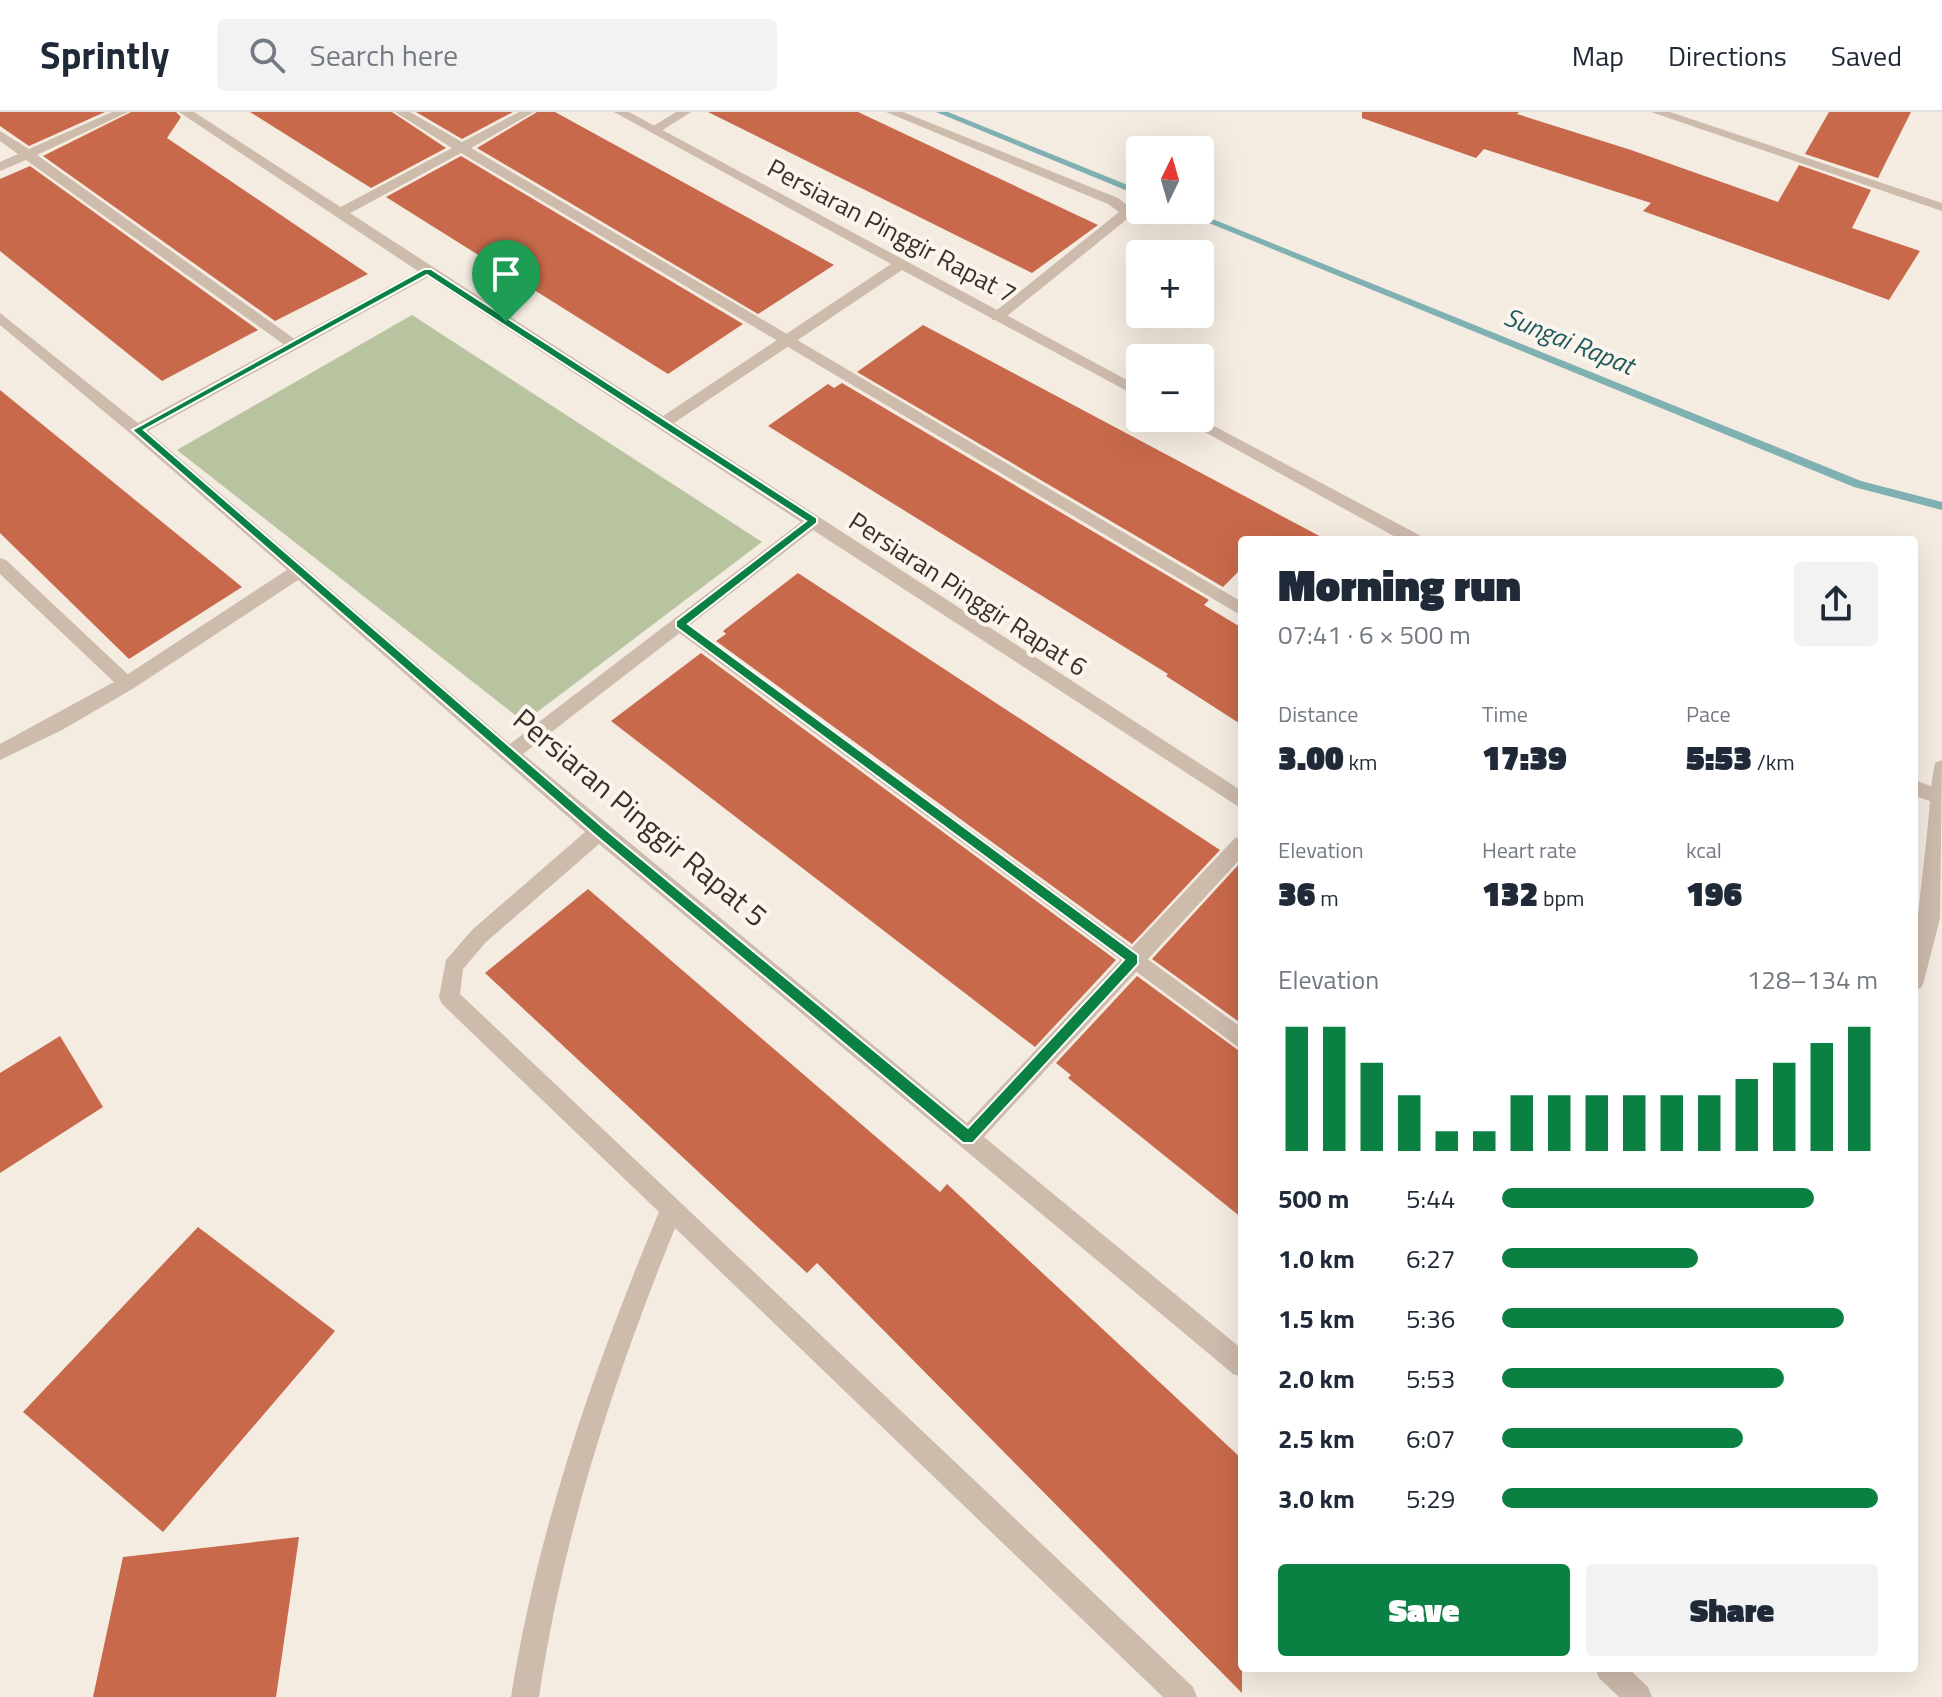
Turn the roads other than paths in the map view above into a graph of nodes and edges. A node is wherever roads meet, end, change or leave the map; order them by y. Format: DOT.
graph roads {
  1 [pos="122,112"];
  2 [pos="185,112"];
  3 [pos="401,112"];
  4 [pos="528,112"];
  5 [pos="620,112"];
  6 [pos="685,112"];
  7 [pos="892,112"];
  8 [pos="1657,112"];
  9 [pos="653,130"];
  10 [pos="0,135"];
  11 [pos="461,148"];
  12 [pos="26,155"];
  13 [pos="0,167"];
  14 [pos="1942,207"];
  15 [pos="340,213"];
  16 [pos="900,265"];
  17 [pos="428,271"];
  18 [pos="997,317"];
  19 [pos="0,318"];
  20 [pos="785,341"];
  21 [pos="291,343"];
  22 [pos="1126,386"];
  23 [pos="663,423"];
  24 [pos="137,430"];
  25 [pos="1213,432"];
  26 [pos="813,521"];
  27 [pos="1408,536"];
  28 [pos="0,564"];
  29 [pos="300,570"];
  30 [pos="1238,608"];
  31 [pos="680,624"];
  32 [pos="128,683"];
  33 [pos="0,753"];
  34 [pos="511,753"];
  35 [pos="1942,768"];
  36 [pos="1918,789"];
  37 [pos="1939,796"];
  38 [pos="1238,798"];
  39 [pos="599,832"];
  40 [pos="1238,848"];
  41 [pos="1936,920"];
  42 [pos="1134,960"];
  43 [pos="1918,970"];
  44 [pos="1238,1037"];
  45 [pos="968,1138"];
  46 [pos="672,1208"];
  47 [pos="1238,1362"];
  48 [pos="1616,1672"];
  49 [pos="525,1697"];
  50 [pos="1183,1697"];
  51 [pos="1638,1697"];
  1 -- 12 [label="street"];
  2 -- 15 [label="street, Persiaran Pinggir Rapat 6"];
  3 -- 11 [label="street"];
  4 -- 11 [label="street"];
  5 -- 9 [label="street, Persiaran Pinggir Rapat 7"];
  6 -- 9 [label="street"];
  7 -- 18 [label="street"];
  8 -- 14 [label="street"];
  9 -- 16 [label="street, Persiaran Pinggir Rapat 7"];
  10 -- 12 [label="street"];
  11 -- 15 [label="street"];
  11 -- 20 [label="street"];
  12 -- 13 [label="street"];
  12 -- 21 [label="street"];
  15 -- 17 [label="street, Persiaran Pinggir Rapat 6"];
  16 -- 18 [label="street, Persiaran Pinggir Rapat 7"];
  16 -- 20 [label="street"];
  17 -- 21 [label="street"];
  17 -- 23 [label="street, Persiaran Pinggir Rapat 6"];
  18 -- 22 [label="street, Persiaran Pinggir Rapat 7"];
  19 -- 24 [label="street, Persiaran Pinggir Rapat 5"];
  20 -- 23 [label="street"];
  20 -- 30 [label="street"];
  21 -- 24 [label="street"];
  23 -- 26 [label="street, Persiaran Pinggir Rapat 6"];
  24 -- 29 [label="street, Persiaran Pinggir Rapat 5"];
  25 -- 27 [label="street"];
  26 -- 31 [label="street"];
  26 -- 38 [label="street, Persiaran Pinggir Rapat 6"];
  28 -- 32 [label="street"];
  29 -- 32 [label="street"];
  29 -- 34 [label="street, Persiaran Pinggir Rapat 5"];
  31 -- 34 [label="street"];
  31 -- 42 [label="street"];
  32 -- 33 [label="street"];
  34 -- 39 [label="street, Persiaran Pinggir Rapat 5"];
  35 -- 37 [label="street"];
  36 -- 37 [label="street"];
  37 -- 41 [label="street"];
  39 -- 45 [label="street, Persiaran Pinggir Rapat 5"];
  39 -- 46 [label="street"];
  40 -- 42 [label="street"];
  41 -- 43 [label="street"];
  42 -- 44 [label="street"];
  42 -- 45 [label="street"];
  45 -- 47 [label="street, Persiaran Pinggir Rapat 5"];
  46 -- 49 [label="street"];
  46 -- 50 [label="street"];
  48 -- 51 [label="street"];
}
